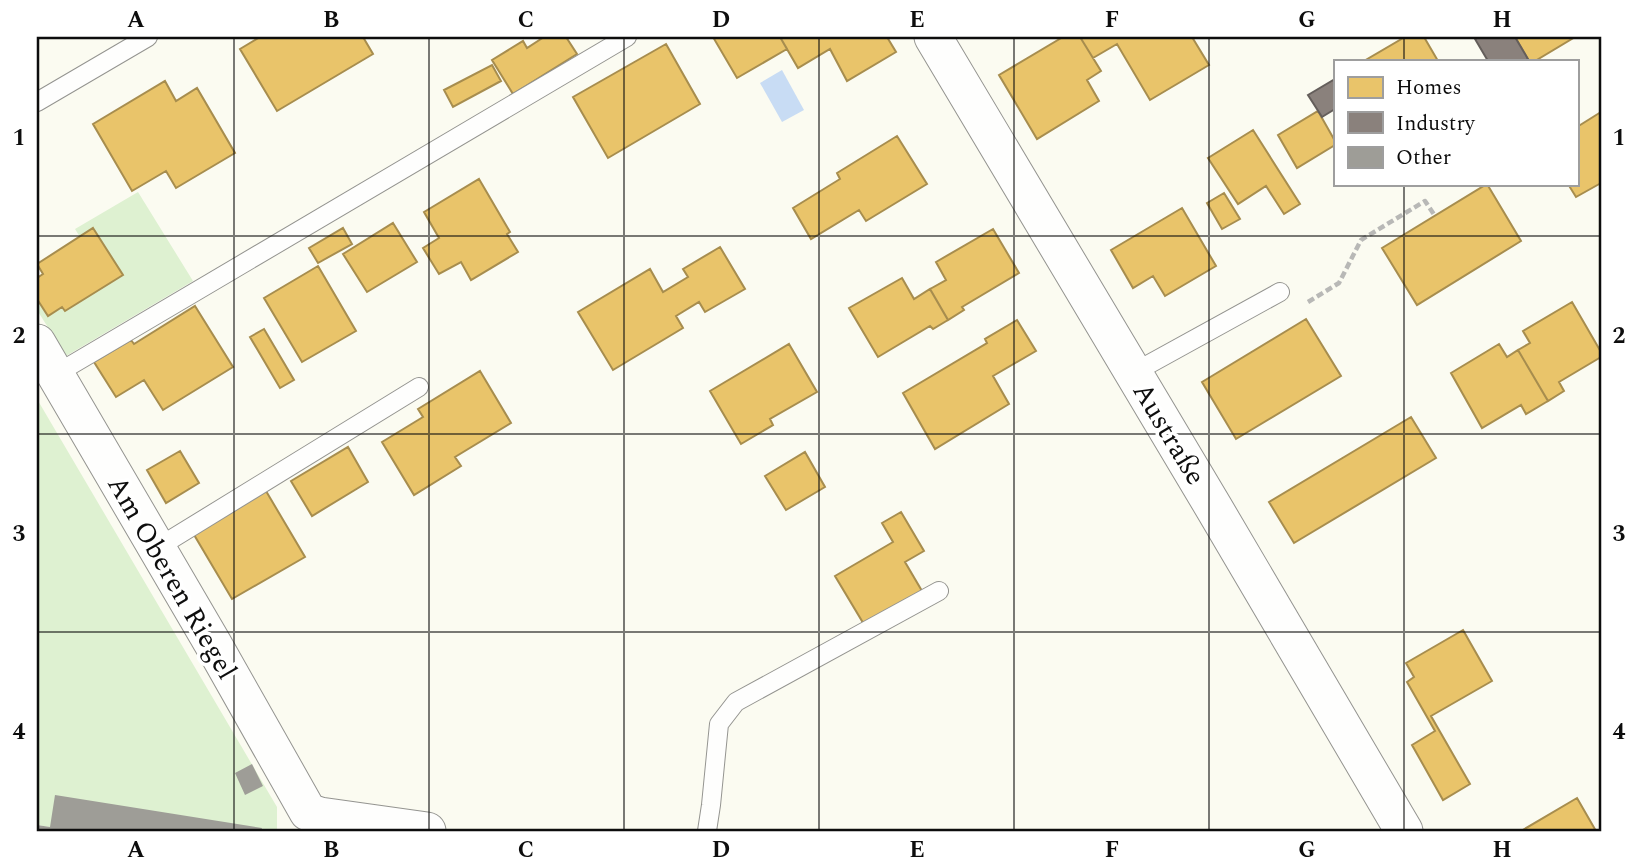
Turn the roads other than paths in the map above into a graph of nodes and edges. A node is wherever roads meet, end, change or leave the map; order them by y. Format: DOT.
graph roads {
  1 [pos="148,37"];
  2 [pos="627,37"];
  3 [pos="933,37"];
  4 [pos="37,103"];
  5 [pos="1280,292"];
  6 [pos="37,343"];
  7 [pos="1133,373"];
  8 [pos="56,374"];
  9 [pos="419,387"];
  10 [pos="157,548"];
  11 [pos="939,591"];
  12 [pos="427,831"];
  13 [pos="707,831"];
  14 [pos="1404,831"];
  1 -- 4 [label="lane"];
  2 -- 8 [label="lane"];
  3 -- 7 [label="street, Austraße"];
  5 -- 7 [label="lane"];
  6 -- 8 [label="street, Am Oberen Riegel"];
  7 -- 14 [label="street, Austraße"];
  8 -- 10 [label="street, Am Oberen Riegel"];
  9 -- 10 [label="lane"];
  10 -- 12 [label="street, Am Oberen Riegel"];
  11 -- 13 [label="lane"];
}
